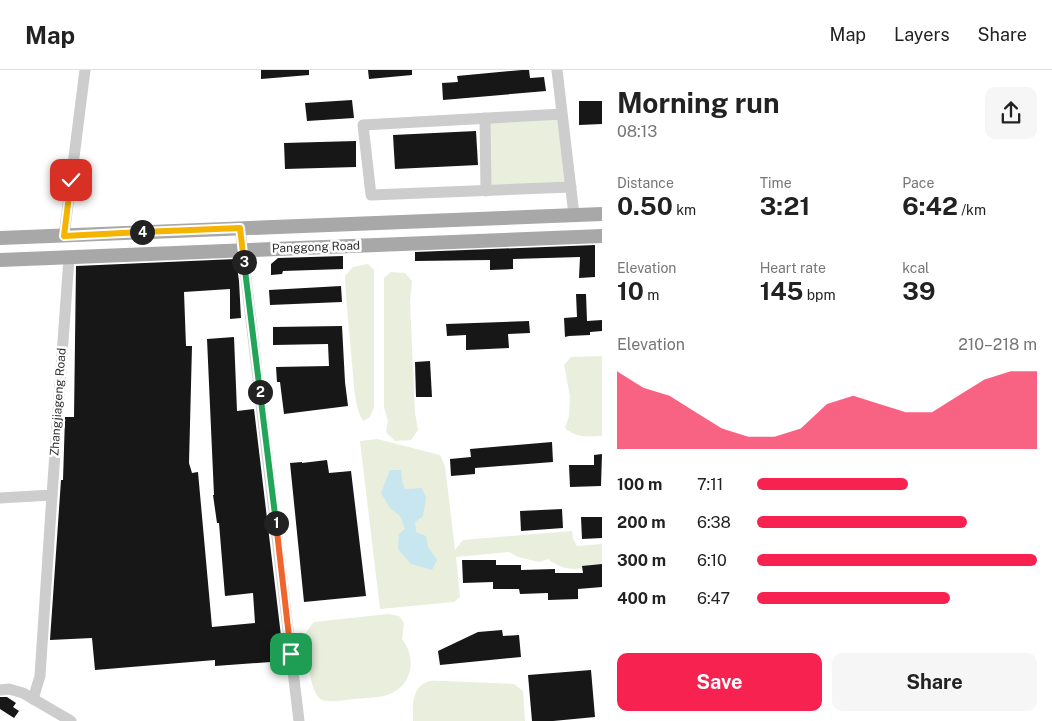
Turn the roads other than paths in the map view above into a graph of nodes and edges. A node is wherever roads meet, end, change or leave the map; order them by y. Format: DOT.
graph roads {
  1 [pos="85,70"];
  2 [pos="557,70"];
  3 [pos="562,114"];
  4 [pos="485,118"];
  5 [pos="571,187"];
  6 [pos="486,191"];
  7 [pos="602,214"];
  8 [pos="574,215"];
  9 [pos="240,228"];
  10 [pos="64,236"];
  11 [pos="602,236"];
  12 [pos="0,238"];
  13 [pos="243,250"];
  14 [pos="69,258"];
  15 [pos="0,260"];
  16 [pos="52,495"];
  17 [pos="0,498"];
  18 [pos="0,690"];
  19 [pos="34,699"];
  20 [pos="71,721"];
  21 [pos="299,721"];
  1 -- 10 [label="street"];
  2 -- 3 [label="street"];
  3 -- 4 [label="street"];
  3 -- 5 [label="street"];
  4 -- 6 [label="street"];
  4 -- 6 [label="street"];
  5 -- 6 [label="street"];
  5 -- 8 [label="street"];
  7 -- 8 [label="main road, Panggong Road"];
  8 -- 9 [label="main road, Panggong Road"];
  9 -- 10 [label="main road, Panggong Road"];
  9 -- 13 [label="street"];
  10 -- 12 [label="main road, Panggong Road"];
  11 -- 13 [label="main road, Panggong Road"];
  13 -- 14 [label="main road, Panggong Road"];
  13 -- 21 [label="street"];
  14 -- 15 [label="main road, Panggong Road"];
  14 -- 16 [label="street, Zhangjiageng Road"];
  16 -- 17 [label="street"];
  16 -- 19 [label="street, Zhangjiageng Road"];
  18 -- 19 [label="street"];
  19 -- 20 [label="street"];
}
